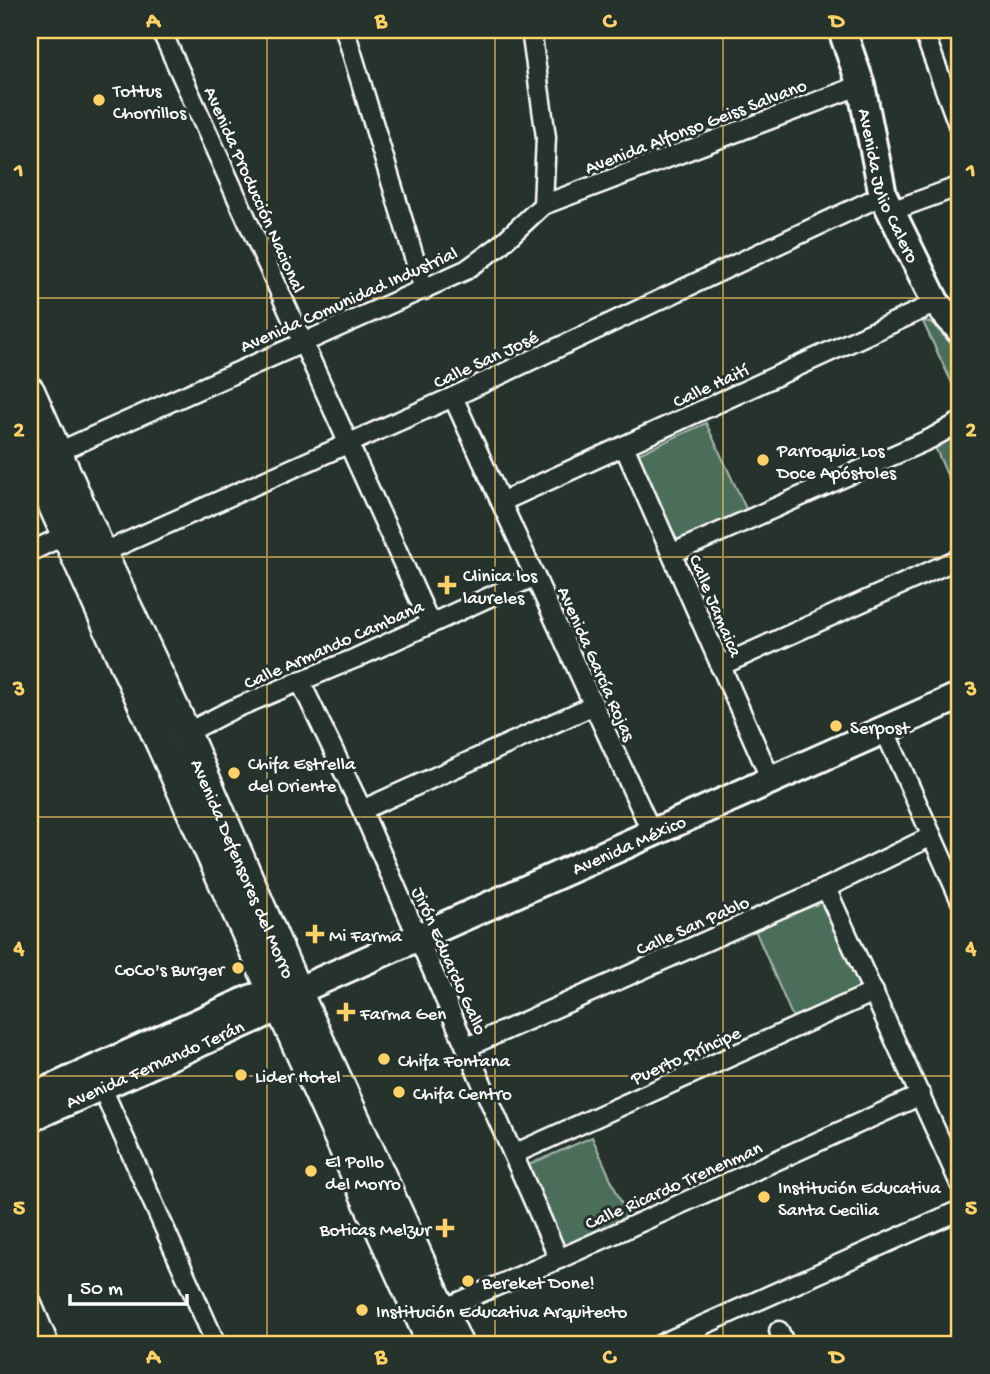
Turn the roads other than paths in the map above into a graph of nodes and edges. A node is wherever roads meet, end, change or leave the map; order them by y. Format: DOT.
graph roads {
  1 [pos="161,30"];
  2 [pos="345,30"];
  3 [pos="531,30"];
  4 [pos="842,30"];
  5 [pos="923,30"];
  6 [pos="861,85"];
  7 [pos="960,130"];
  8 [pos="960,186"];
  9 [pos="887,203"];
  10 [pos="543,205"];
  11 [pos="424,290"];
  12 [pos="936,303"];
  13 [pos="960,330"];
  14 [pos="303,342"];
  15 [pos="30,391"];
  16 [pos="453,397"];
  17 [pos="960,422"];
  18 [pos="349,443"];
  19 [pos="624,446"];
  20 [pos="40,457"];
  21 [pos="501,502"];
  22 [pos="67,534"];
  23 [pos="30,552"];
  24 [pos="102,553"];
  25 [pos="673,553"];
  26 [pos="960,558"];
  27 [pos="535,576"];
  28 [pos="430,623"];
  29 [pos="720,666"];
  30 [pos="300,681"];
  31 [pos="960,695"];
  32 [pos="594,705"];
  33 [pos="884,729"];
  34 [pos="186,733"];
  35 [pos="771,780"];
  36 [pos="362,810"];
  37 [pos="652,833"];
  38 [pos="932,836"];
  39 [pos="826,888"];
  40 [pos="960,898"];
  41 [pos="418,939"];
  42 [pos="874,992"];
  43 [pos="286,996"];
  44 [pos="467,1048"];
  45 [pos="97,1078"];
  46 [pos="921,1095"];
  47 [pos="30,1098"];
  48 [pos="30,1118"];
  49 [pos="514,1154"];
  50 [pos="960,1184"];
  51 [pos="960,1210"];
  52 [pos="559,1259"];
  53 [pos="30,1299"];
  54 [pos="443,1309"];
  55 [pos="49,1344"];
  56 [pos="216,1344"];
  57 [pos="432,1344"];
  58 [pos="458,1344"];
  59 [pos="660,1344"];
  1 -- 14 [label="street, Avenida Producción Nacional"];
  2 -- 11 [label="street"];
  3 -- 10 [label="street"];
  4 -- 6 [label="street, Avenida Julio Calero"];
  5 -- 7 [label="street"];
  6 -- 9 [label="street, Avenida Julio Calero"];
  6 -- 10 [label="street, Avenida Alfonso Geiss Salvano"];
  8 -- 9 [label="street, Calle San José"];
  9 -- 12 [label="street, Avenida Julio Calero"];
  9 -- 16 [label="street, Calle San José"];
  10 -- 11 [label="street, Avenida Comunidad Industrial"];
  11 -- 14 [label="street, Avenida Comunidad Industrial"];
  12 -- 13 [label="street, Avenida Julio Calero"];
  12 -- 19 [label="street, Calle Haití"];
  14 -- 18 [label="street, Avenida Producción Nacional"];
  14 -- 20 [label="street, Avenida Comunidad Industrial"];
  15 -- 20 [label="main road, Avenida Defensores del Morro"];
  16 -- 18 [label="street, Calle San José"];
  16 -- 21 [label="street, Avenida García Rojas"];
  17 -- 25 [label="street"];
  18 -- 24 [label="street, Calle San José"];
  18 -- 28 [label="street, Avenida Producción Nacional"];
  19 -- 21 [label="street, Calle Haití"];
  19 -- 25 [label="street, Calle Jamaica"];
  20 -- 22 [label="main road, Avenida Defensores del Morro"];
  20 -- 24 [label="main road, Avenida Defensores del Morro"];
  21 -- 27 [label="street, Avenida García Rojas"];
  22 -- 23 [label="street"];
  22 -- 43 [label="main road, Avenida Defensores del Morro"];
  24 -- 34 [label="main road, Avenida Defensores del Morro"];
  25 -- 29 [label="street, Calle Jamaica"];
  26 -- 29 [label="street"];
  27 -- 28 [label="street, Calle Armando Cambana"];
  27 -- 32 [label="street, Avenida García Rojas"];
  28 -- 30 [label="street, Calle Armando Cambana"];
  29 -- 35 [label="street, Calle Jamaica"];
  30 -- 34 [label="street, Calle Armando Cambana"];
  30 -- 36 [label="street, Jirón Eduardo Gallo"];
  31 -- 33 [label="street, Avenida México"];
  32 -- 36 [label="street"];
  32 -- 37 [label="street, Avenida García Rojas"];
  33 -- 35 [label="street, Avenida México"];
  33 -- 38 [label="street"];
  34 -- 43 [label="main road, Avenida Defensores del Morro"];
  35 -- 37 [label="street, Avenida México"];
  36 -- 41 [label="street, Jirón Eduardo Gallo"];
  37 -- 41 [label="street, Avenida México"];
  38 -- 39 [label="street, Calle San Pablo"];
  38 -- 40 [label="street"];
  39 -- 42 [label="street"];
  39 -- 44 [label="street, Calle San Pablo"];
  41 -- 43 [label="street, Avenida México"];
  41 -- 44 [label="street, Jirón Eduardo Gallo"];
  42 -- 46 [label="street"];
  42 -- 49 [label="street, Puerto Príncipe"];
  43 -- 45 [label="street, Avenida Fernando Terán"];
  43 -- 54 [label="main road, Avenida Defensores del Morro"];
  43 -- 57 [label="main road, Avenida Defensores del Morro"];
  44 -- 49 [label="street, Jirón Eduardo Gallo"];
  45 -- 47 [label="street, Avenida Fernando Terán"];
  45 -- 48 [label="street, Avenida Fernando Terán"];
  45 -- 56 [label="street"];
  46 -- 50 [label="street"];
  46 -- 52 [label="street, Calle Ricardo Trenenman"];
  49 -- 52 [label="street, Jirón Eduardo Gallo"];
  51 -- 59 [label="street"];
  52 -- 54 [label="street, Calle Ricardo Trenenman"];
  53 -- 55 [label="street"];
  54 -- 58 [label="main road, Avenida Defensores del Morro"];
}
